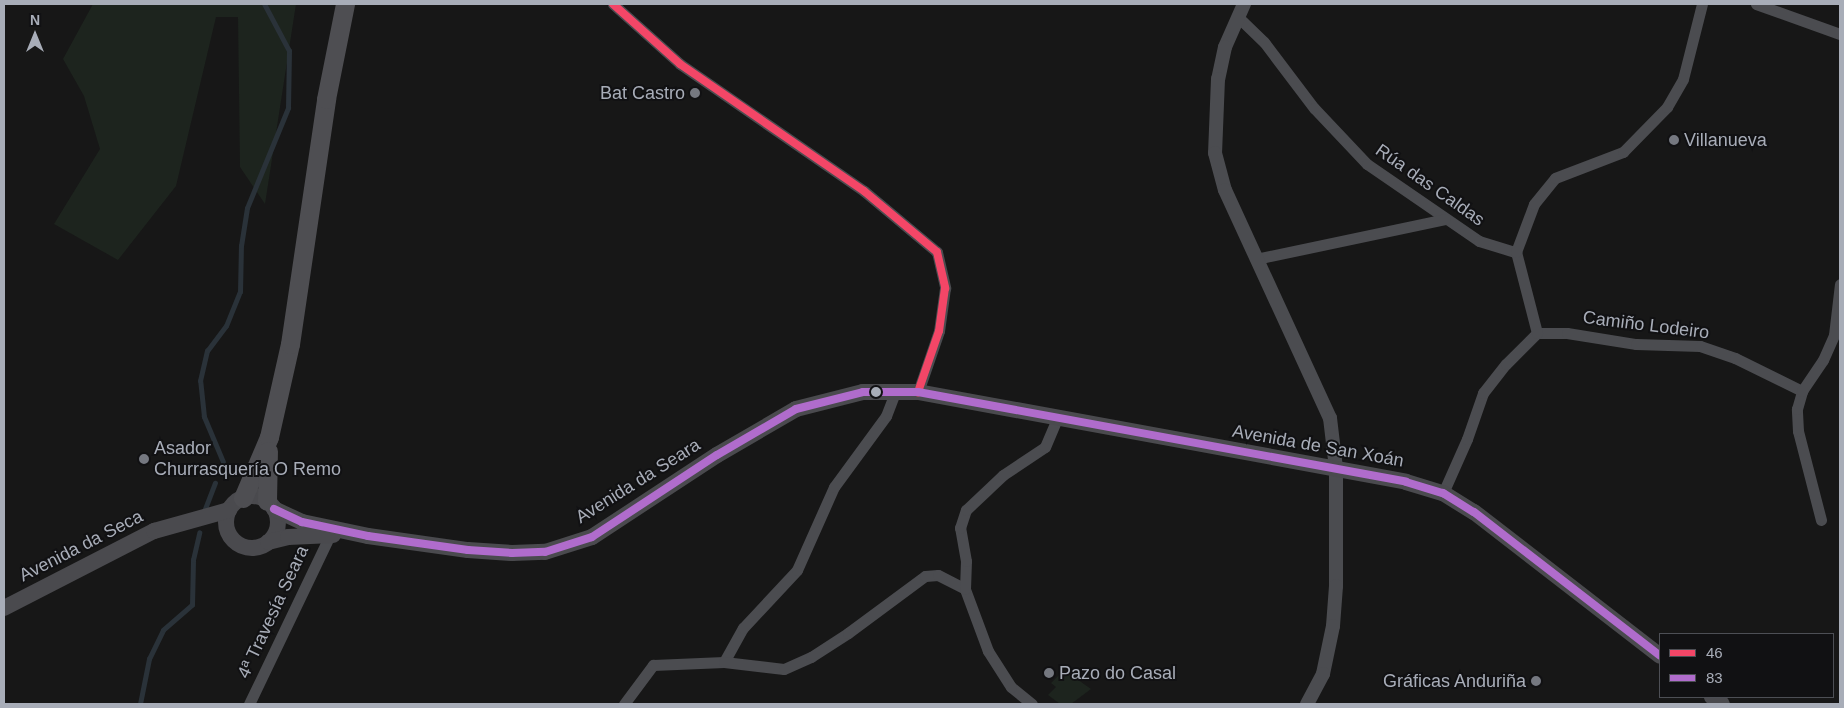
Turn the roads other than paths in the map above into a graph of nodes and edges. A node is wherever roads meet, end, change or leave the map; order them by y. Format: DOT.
graph roads {
  1 [pos="345,4"];
  2 [pos="614,4"];
  3 [pos="1244,4"];
  4 [pos="1702,4"];
  5 [pos="1756,4"];
  6 [pos="1237,16"];
  7 [pos="1840,34"];
  8 [pos="1445,219"];
  9 [pos="1516,252"];
  10 [pos="1256,259"];
  11 [pos="1840,284"];
  12 [pos="1537,333"];
  13 [pos="896,390"];
  14 [pos="1802,391"];
  15 [pos="918,392"];
  16 [pos="1057,419"];
  17 [pos="269,437"];
  18 [pos="1336,468"];
  19 [pos="1443,493"];
  20 [pos="236,504"];
  21 [pos="270,505"];
  22 [pos="1822,520"];
  23 [pos="178,523"];
  24 [pos="227,530"];
  25 [pos="330,535"];
  26 [pos="368,536"];
  27 [pos="268,542"];
  28 [pos="965,589"];
  29 [pos="4,608"];
  30 [pos="1659,655"];
  31 [pos="724,662"];
  32 [pos="249,704"];
  33 [pos="624,704"];
  34 [pos="1032,704"];
  35 [pos="1307,704"];
  1 -- 17 [label="highway"];
  2 -- 15 [label="street"];
  3 -- 6 [label="street"];
  4 -- 9 [label="street"];
  5 -- 7 [label="street"];
  6 -- 8 [label="street, Rúa das Caldas"];
  6 -- 10 [label="street"];
  8 -- 9 [label="street, Rúa das Caldas"];
  8 -- 10 [label="street"];
  9 -- 12 [label="street"];
  10 -- 18 [label="street"];
  11 -- 14 [label="street"];
  12 -- 14 [label="street, Camiño Lodeiro"];
  12 -- 19 [label="street"];
  13 -- 15 [label="main road, Avenida da Seara"];
  13 -- 26 [label="main road, Avenida da Seara"];
  13 -- 31 [label="street"];
  14 -- 22 [label="street"];
  15 -- 16 [label="main road, Avenida de San Xoán"];
  16 -- 18 [label="main road, Avenida de San Xoán"];
  16 -- 28 [label="street"];
  17 -- 20 [label="highway"];
  17 -- 21 [label="highway"];
  18 -- 19 [label="main road, Avenida de San Xoán"];
  18 -- 35 [label="street"];
  19 -- 30 [label="main road, Avenida de San Xoán"];
  20 -- 21 [label="main road"];
  20 -- 23 [label="main road, Avenida da Seca"];
  20 -- 24 [label="main road"];
  21 -- 26 [label="main road, Avenida da Seara"];
  21 -- 27 [label="main road"];
  23 -- 24 [label="main road"];
  23 -- 29 [label="main road, Avenida da Seca"];
  24 -- 27 [label="main road"];
  25 -- 26 [label="main road, Avenida da Seara"];
  25 -- 27 [label="main road, Avenida da Seara"];
  25 -- 32 [label="street, 4ª Travesía Seara"];
  28 -- 31 [label="street"];
  28 -- 34 [label="street"];
  31 -- 33 [label="street"];
}
